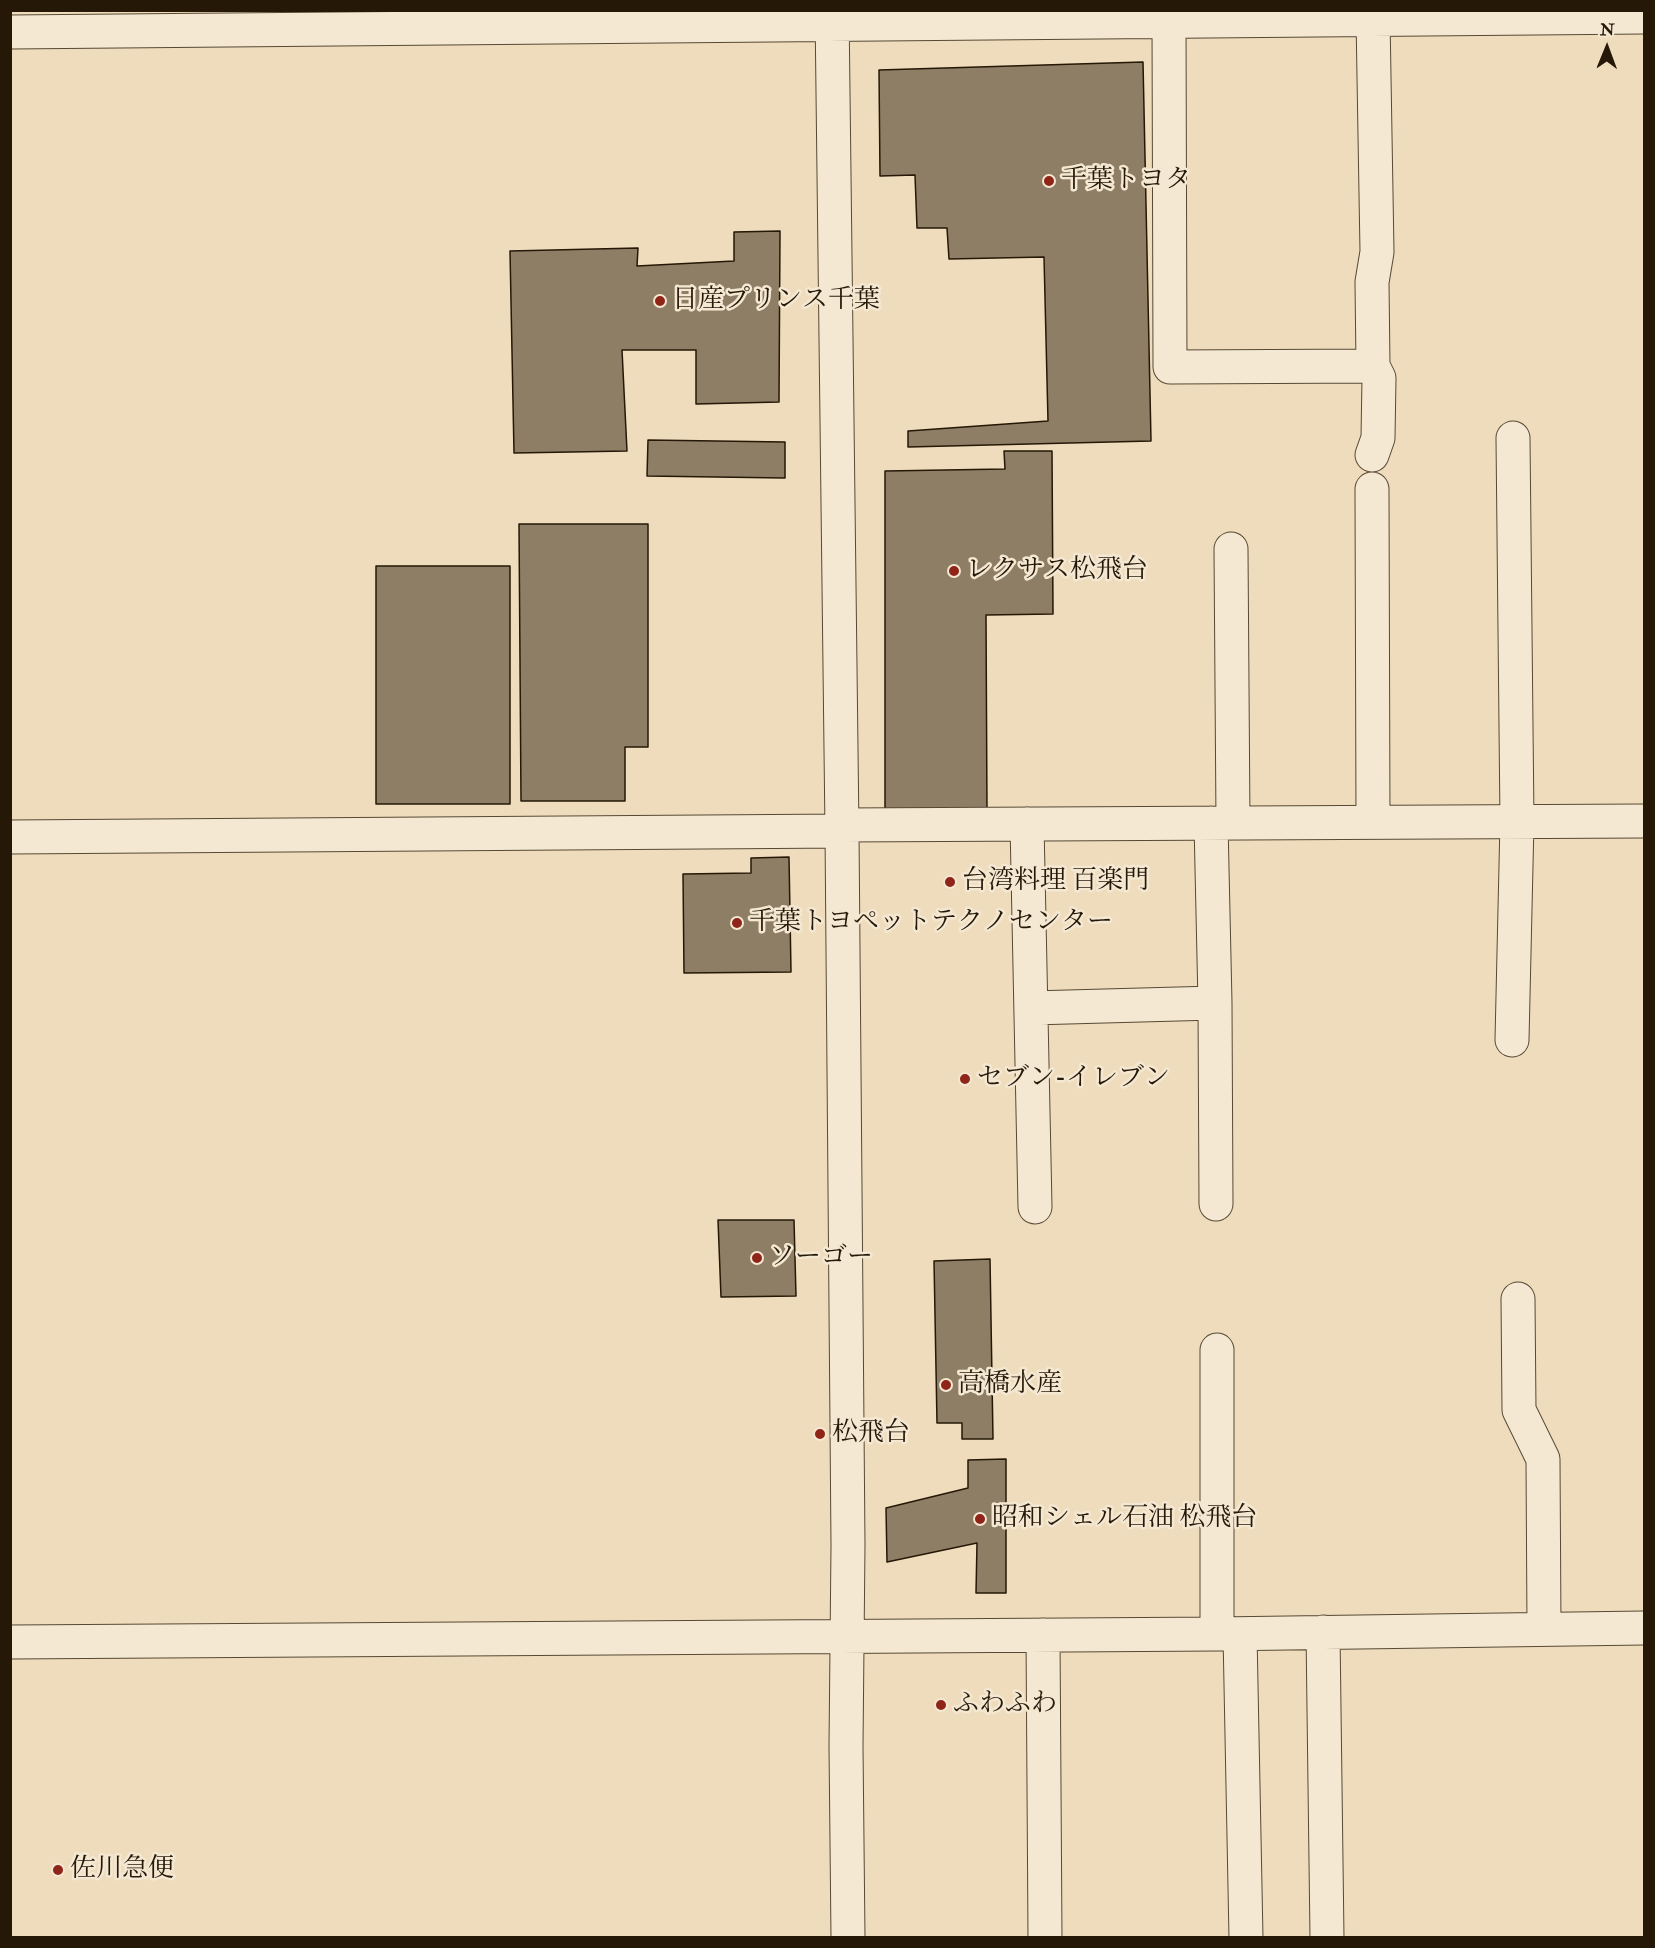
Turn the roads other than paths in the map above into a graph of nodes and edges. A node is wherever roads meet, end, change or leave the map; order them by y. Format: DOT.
graph roads {
  1 [pos="1507,14"];
  2 [pos="1644,16"];
  3 [pos="832,17"];
  4 [pos="1373,18"];
  5 [pos="1169,20"];
  6 [pos="10,32"];
  7 [pos="1373,366"];
  8 [pos="1513,438"];
  9 [pos="1372,455"];
  10 [pos="1372,489"];
  11 [pos="1231,549"];
  12 [pos="1644,821"];
  13 [pos="1373,822"];
  14 [pos="1516,822"];
  15 [pos="1222,823"];
  16 [pos="1027,824"];
  17 [pos="842,828"];
  18 [pos="10,837"];
  19 [pos="1215,1003"];
  20 [pos="1031,1008"];
  21 [pos="1512,1040"];
  22 [pos="1216,1204"];
  23 [pos="1035,1207"];
  24 [pos="1518,1299"];
  25 [pos="1217,1350"];
  26 [pos="1644,1628"];
  27 [pos="1544,1629"];
  28 [pos="1323,1632"];
  29 [pos="1228,1634"];
  30 [pos="1043,1635"];
  31 [pos="847,1636"];
  32 [pos="10,1642"];
  33 [pos="848,1938"];
  34 [pos="1045,1938"];
  35 [pos="1246,1938"];
  36 [pos="1327,1938"];
  1 -- 2 [label="street"];
  1 -- 4 [label="street"];
  3 -- 5 [label="street"];
  3 -- 6 [label="street"];
  3 -- 17 [label="street"];
  4 -- 5 [label="street"];
  4 -- 7 [label="street"];
  5 -- 7 [label="street"];
  7 -- 9 [label="street"];
  8 -- 14 [label="street"];
  10 -- 13 [label="street"];
  11 -- 15 [label="street"];
  12 -- 14 [label="street"];
  13 -- 14 [label="street"];
  13 -- 15 [label="street"];
  14 -- 21 [label="street"];
  15 -- 16 [label="street"];
  15 -- 19 [label="street"];
  16 -- 17 [label="street"];
  16 -- 20 [label="street"];
  17 -- 18 [label="street"];
  17 -- 31 [label="street"];
  19 -- 20 [label="street"];
  19 -- 22 [label="street"];
  20 -- 23 [label="street"];
  24 -- 27 [label="street"];
  25 -- 29 [label="street"];
  26 -- 27 [label="street"];
  27 -- 28 [label="street"];
  28 -- 29 [label="street"];
  28 -- 36 [label="street"];
  29 -- 30 [label="street"];
  29 -- 35 [label="street"];
  30 -- 31 [label="street"];
  30 -- 34 [label="street"];
  31 -- 32 [label="street"];
  31 -- 33 [label="street"];
}
